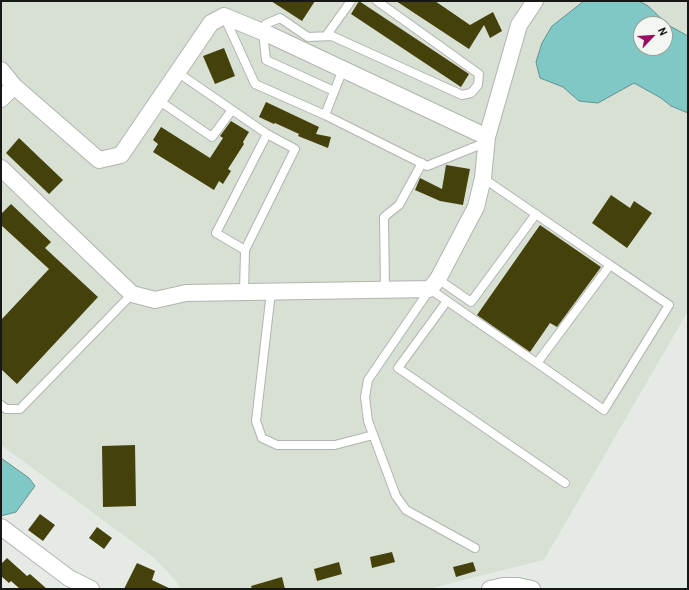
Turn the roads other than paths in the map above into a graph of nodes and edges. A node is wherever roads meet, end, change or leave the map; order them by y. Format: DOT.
graph roads {
  1 [pos="351,1"];
  2 [pos="377,1"];
  3 [pos="534,1"];
  4 [pos="224,16"];
  5 [pos="263,32"];
  6 [pos="326,36"];
  7 [pos="343,69"];
  8 [pos="1,70"];
  9 [pos="177,72"];
  10 [pos="14,86"];
  11 [pos="334,91"];
  12 [pos="1,98"];
  13 [pos="158,100"];
  14 [pos="232,110"];
  15 [pos="325,115"];
  16 [pos="267,134"];
  17 [pos="487,140"];
  18 [pos="422,164"];
  19 [pos="1,168"];
  20 [pos="483,178"];
  21 [pos="536,214"];
  22 [pos="245,250"];
  23 [pos="610,265"];
  24 [pos="434,284"];
  25 [pos="385,290"];
  26 [pos="244,292"];
  27 [pos="271,292"];
  28 [pos="132,294"];
  29 [pos="447,301"];
  30 [pos="537,363"];
  31 [pos="1,404"];
  32 [pos="373,435"];
  33 [pos="565,483"];
  34 [pos="1,527"];
  35 [pos="475,548"];
  36 [pos="91,589"];
  37 [pos="490,589"];
  38 [pos="532,589"];
  1 -- 6 [label="lane"];
  2 -- 6 [label="lane"];
  3 -- 17 [label="street"];
  4 -- 5 [label="street"];
  4 -- 9 [label="street"];
  4 -- 15 [label="lane"];
  5 -- 6 [label="lane"];
  5 -- 7 [label="street"];
  5 -- 11 [label="lane"];
  7 -- 11 [label="lane"];
  7 -- 17 [label="street"];
  8 -- 10 [label="street"];
  9 -- 13 [label="street"];
  9 -- 14 [label="lane"];
  10 -- 12 [label="street"];
  10 -- 13 [label="street"];
  11 -- 15 [label="lane"];
  13 -- 14 [label="lane"];
  14 -- 16 [label="lane"];
  15 -- 18 [label="lane"];
  16 -- 22 [label="lane"];
  16 -- 22 [label="lane"];
  17 -- 18 [label="lane"];
  17 -- 20 [label="street"];
  18 -- 25 [label="lane"];
  19 -- 28 [label="street"];
  20 -- 21 [label="lane"];
  20 -- 24 [label="street"];
  21 -- 23 [label="lane"];
  21 -- 24 [label="lane"];
  22 -- 26 [label="lane"];
  23 -- 30 [label="lane"];
  23 -- 30 [label="lane"];
  24 -- 25 [label="street"];
  24 -- 29 [label="lane"];
  24 -- 32 [label="lane"];
  25 -- 27 [label="street"];
  26 -- 27 [label="street"];
  26 -- 28 [label="street"];
  27 -- 32 [label="lane"];
  28 -- 31 [label="lane"];
  29 -- 30 [label="lane"];
  29 -- 33 [label="lane"];
  32 -- 35 [label="lane"];
  34 -- 36 [label="street"];
  37 -- 38 [label="street"];
}
